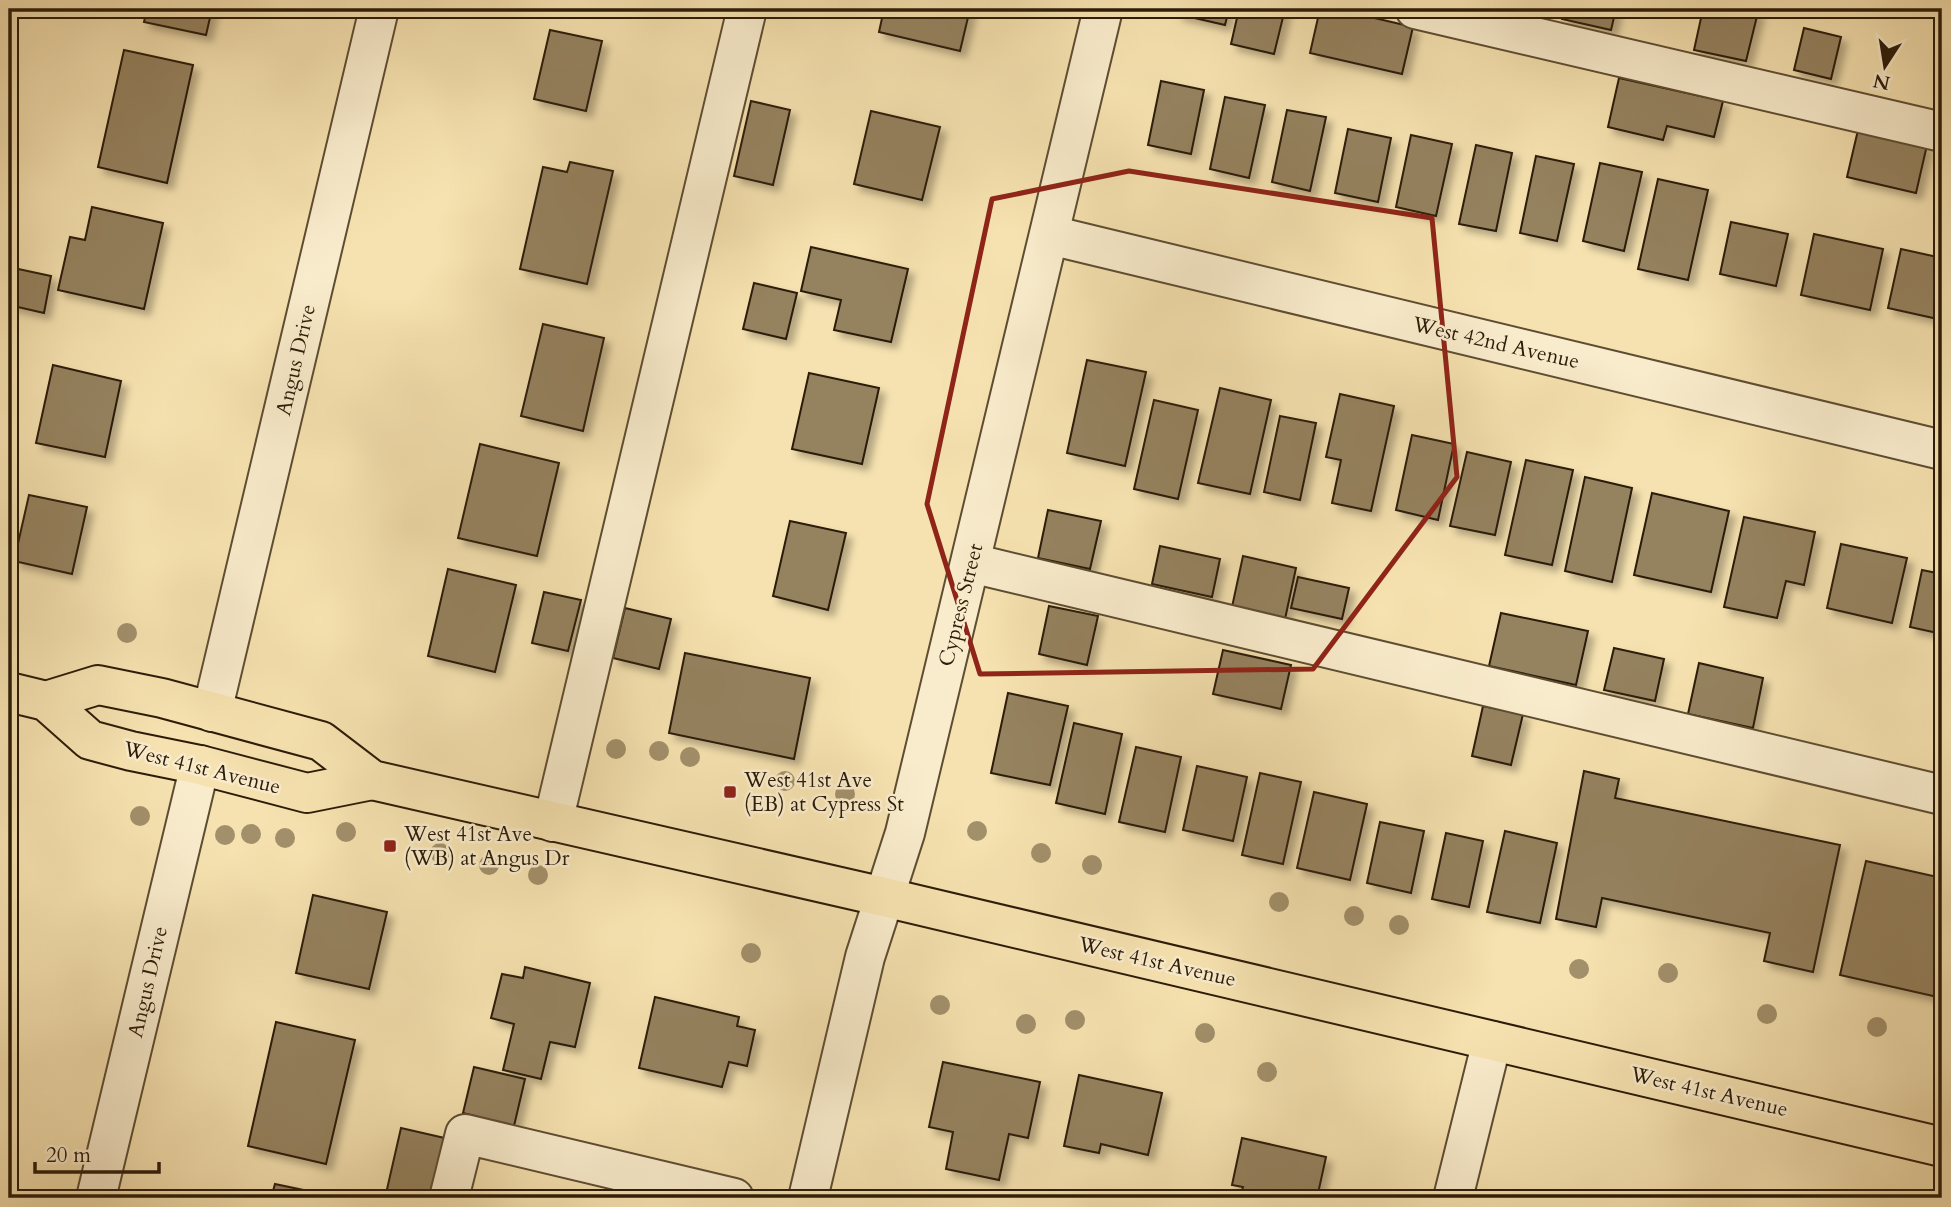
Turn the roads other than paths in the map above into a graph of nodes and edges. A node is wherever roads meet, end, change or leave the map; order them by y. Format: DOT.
graph roads {
  1 [pos="379,9"];
  2 [pos="747,9"];
  3 [pos="1103,9"];
  4 [pos="1415,9"];
  5 [pos="1942,132"];
  6 [pos="1050,235"];
  7 [pos="1942,450"];
  8 [pos="971,563"];
  9 [pos="9,692"];
  10 [pos="46,701"];
  11 [pos="212,712"];
  12 [pos="200,765"];
  13 [pos="372,780"];
  14 [pos="1942,795"];
  15 [pos="553,822"];
  16 [pos="884,897"];
  17 [pos="1492,1041"];
  18 [pos="1942,1147"];
  19 [pos="96,1198"];
  20 [pos="449,1198"];
  21 [pos="734,1198"];
  22 [pos="808,1198"];
  23 [pos="1453,1198"];
  1 -- 11 [label="street, Angus Drive"];
  2 -- 15 [label="street"];
  3 -- 6 [label="street, Cypress Street"];
  4 -- 5 [label="street"];
  6 -- 7 [label="street, West 42nd Avenue"];
  6 -- 8 [label="street, Cypress Street"];
  8 -- 14 [label="street"];
  8 -- 16 [label="street, Cypress Street"];
  9 -- 10 [label="main road, West 41st Avenue"];
  10 -- 11 [label="main road, West 41st Avenue"];
  10 -- 12 [label="main road, West 41st Avenue"];
  11 -- 13 [label="main road, West 41st Avenue"];
  12 -- 13 [label="main road, West 41st Avenue"];
  12 -- 19 [label="street, Angus Drive"];
  13 -- 15 [label="main road, West 41st Avenue"];
  15 -- 16 [label="main road, West 41st Avenue"];
  16 -- 17 [label="main road, West 41st Avenue"];
  16 -- 22 [label="street, Cypress Street"];
  17 -- 18 [label="main road, West 41st Avenue"];
  17 -- 23 [label="street"];
  20 -- 21 [label="street"];
}
